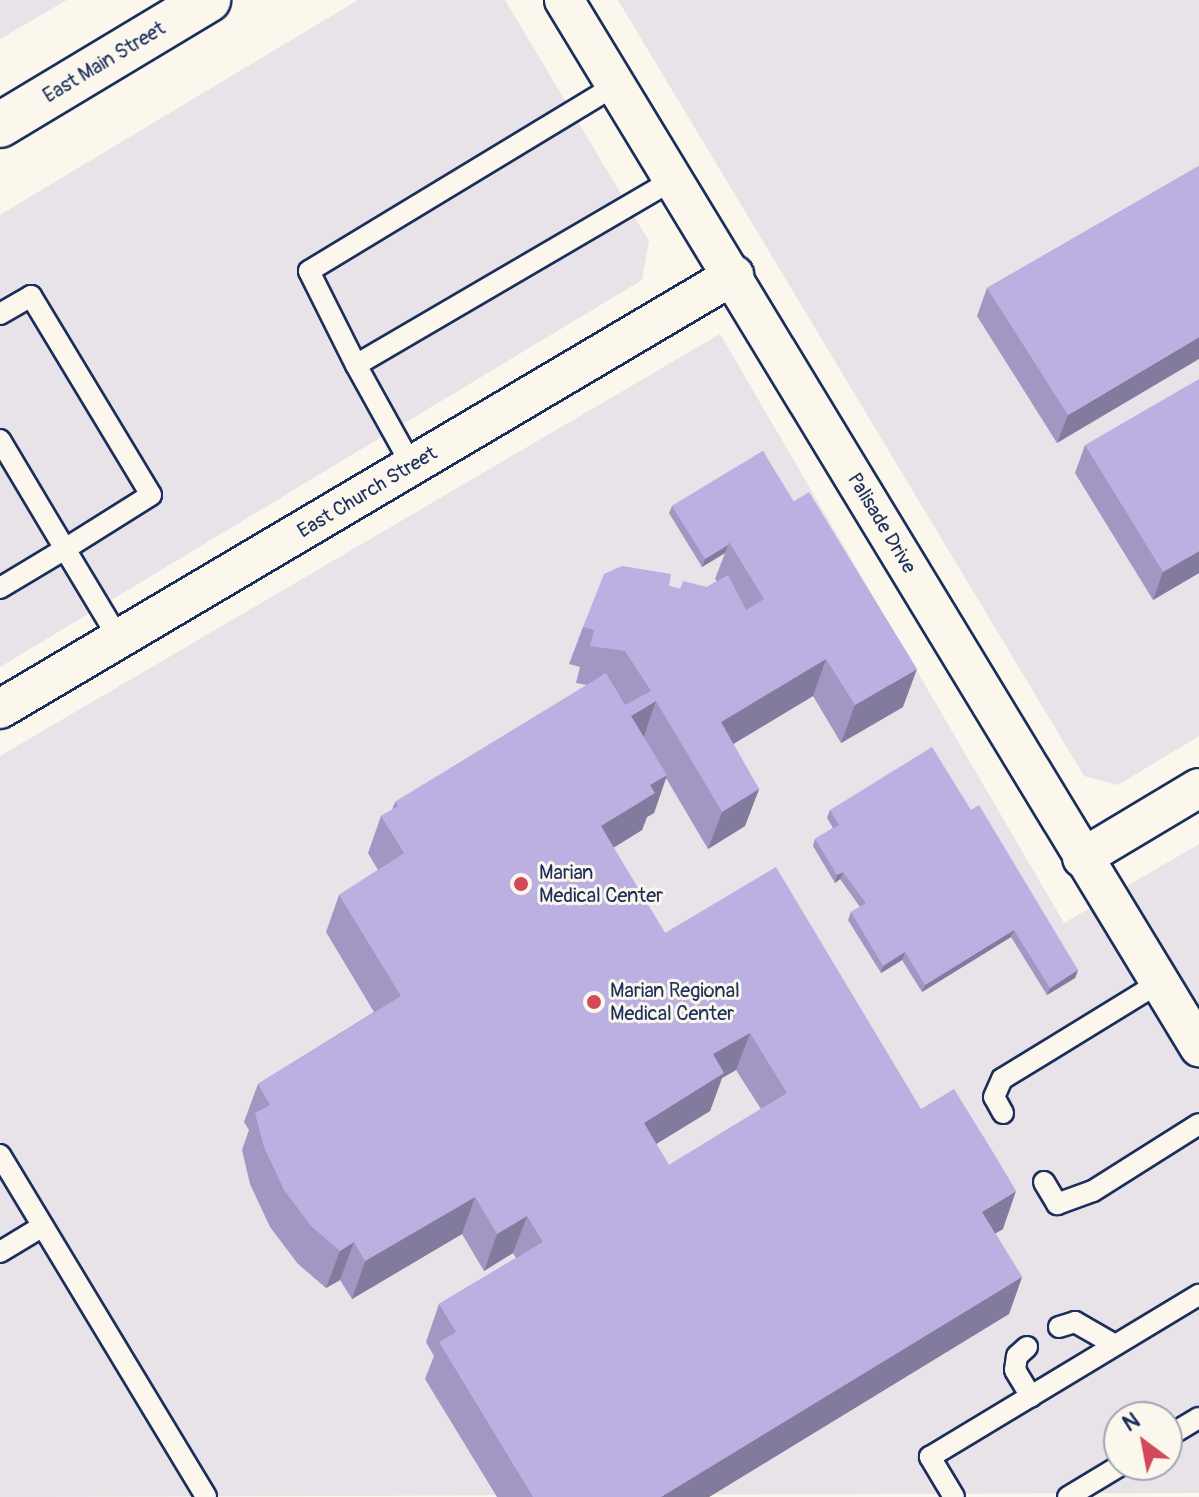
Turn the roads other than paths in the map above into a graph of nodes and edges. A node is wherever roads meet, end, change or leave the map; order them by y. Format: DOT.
graph roads {
  1 [pos="564,0"];
  2 [pos="189,5"];
  3 [pos="616,85"];
  4 [pos="0,125"];
  5 [pos="674,179"];
  6 [pos="734,275"];
  7 [pos="0,314"];
  8 [pos="356,365"];
  9 [pos="0,440"];
  10 [pos="412,466"];
  11 [pos="65,549"];
  12 [pos="0,588"];
  13 [pos="119,639"];
  14 [pos="0,709"];
  15 [pos="1199,788"];
  16 [pos="1082,858"];
  17 [pos="1160,982"];
  18 [pos="1199,1047"];
  19 [pos="1003,1113"];
  20 [pos="1199,1124"];
  21 [pos="0,1155"];
  22 [pos="1044,1182"];
  23 [pos="43,1226"];
  24 [pos="0,1252"];
  25 [pos="1199,1295"];
  26 [pos="1059,1327"];
  27 [pos="1115,1345"];
  28 [pos="1027,1347"];
  29 [pos="1031,1397"];
  30 [pos="1103,1476"];
  31 [pos="206,1497"];
  32 [pos="954,1497"];
  33 [pos="1068,1497"];
  1 -- 3 [label="street, Palisade Drive"];
  2 -- 4 [label="street, East Main Street"];
  3 -- 5 [label="street, Palisade Drive"];
  3 -- 8 [label="lane"];
  5 -- 6 [label="street, Palisade Drive"];
  5 -- 8 [label="lane"];
  6 -- 10 [label="street, East Church Street"];
  6 -- 16 [label="street, Palisade Drive"];
  7 -- 11 [label="lane"];
  8 -- 10 [label="lane"];
  9 -- 11 [label="lane"];
  10 -- 13 [label="street, East Church Street"];
  11 -- 12 [label="lane"];
  11 -- 13 [label="lane"];
  13 -- 14 [label="street, East Church Street"];
  15 -- 16 [label="street"];
  16 -- 17 [label="street, Palisade Drive"];
  17 -- 18 [label="street, Palisade Drive"];
  17 -- 19 [label="lane"];
  20 -- 22 [label="lane"];
  21 -- 23 [label="lane"];
  23 -- 24 [label="lane"];
  23 -- 31 [label="lane"];
  25 -- 27 [label="lane"];
  26 -- 27 [label="lane"];
  27 -- 29 [label="lane"];
  28 -- 29 [label="lane"];
  29 -- 32 [label="lane"];
  30 -- 33 [label="lane"];
}
